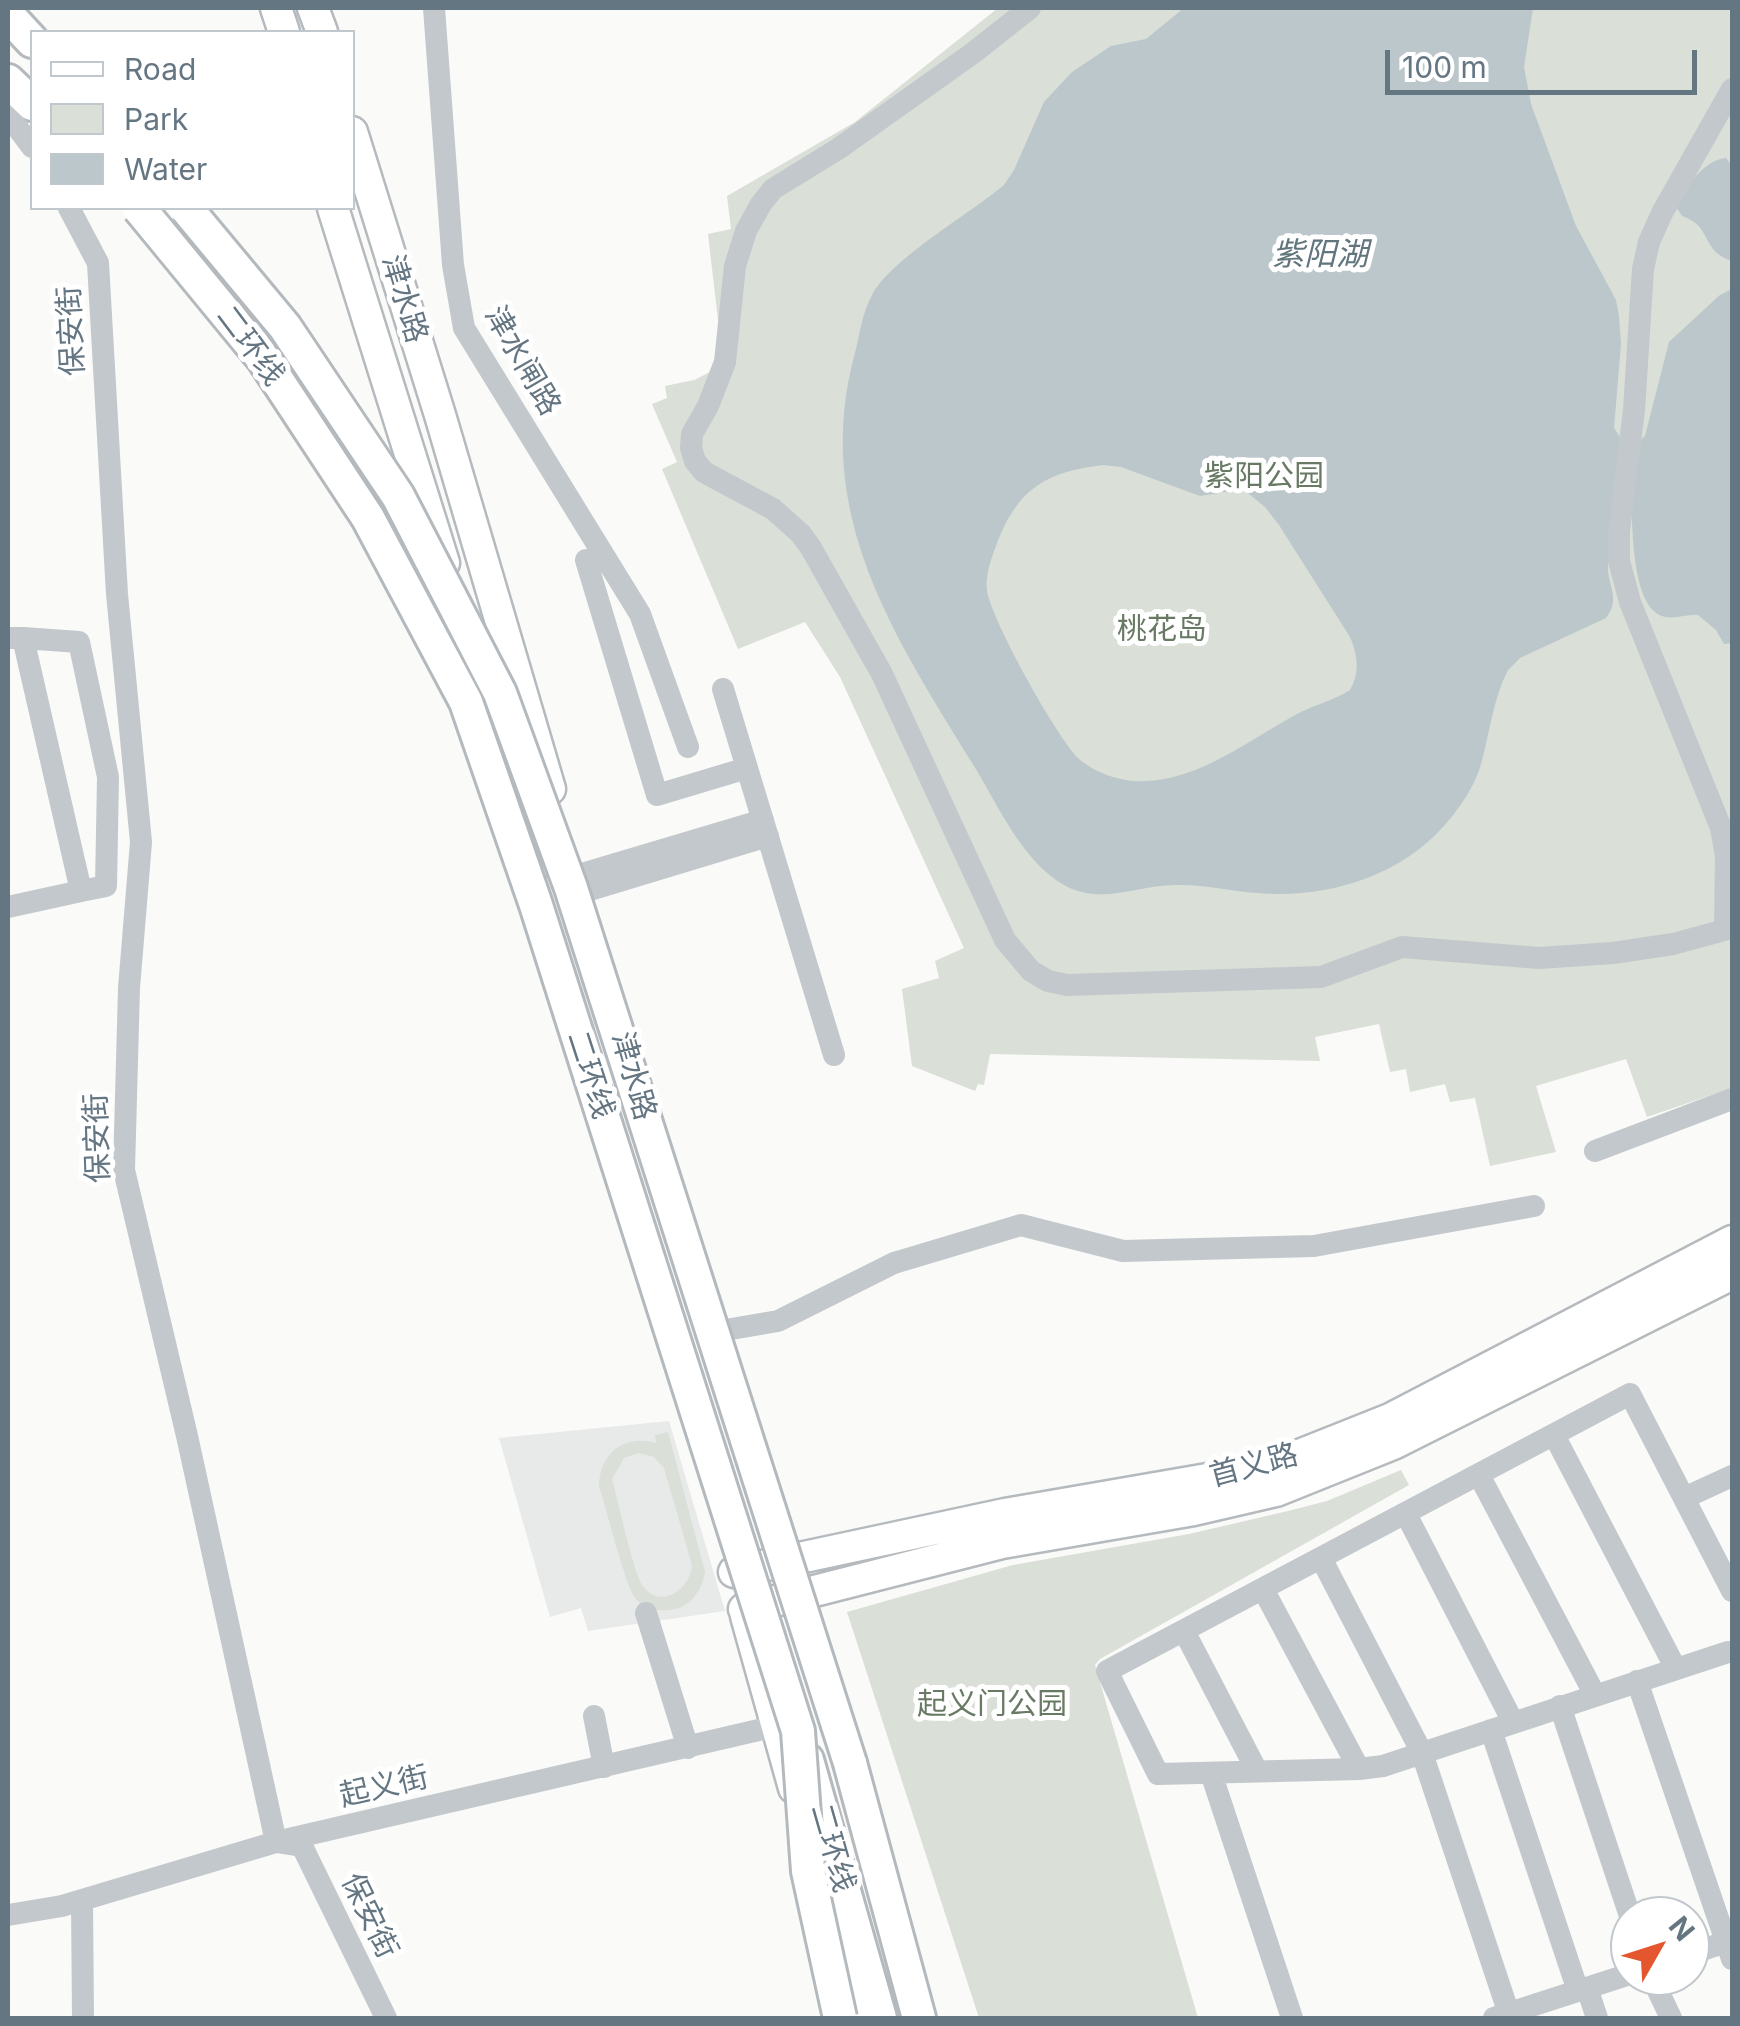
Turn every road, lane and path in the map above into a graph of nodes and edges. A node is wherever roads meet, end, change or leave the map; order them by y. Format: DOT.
graph roads {
  1 [pos="434,8"];
  2 [pos="1030,8"];
  3 [pos="8,15"];
  4 [pos="30,40"];
  5 [pos="8,81"];
  6 [pos="1732,89"];
  7 [pos="30,102"];
  8 [pos="8,115"];
  9 [pos="355,142"];
  10 [pos="30,143"];
  11 [pos="69,210"];
  12 [pos="141,210"];
  13 [pos="188,210"];
  14 [pos="334,210"];
  15 [pos="586,560"];
  16 [pos="15,638"];
  17 [pos="724,689"];
  18 [pos="688,747"];
  19 [pos="747,768"];
  20 [pos="765,828"];
  21 [pos="1729,848"];
  22 [pos="577,884"];
  23 [pos="81,891"];
  24 [pos="8,906"];
  25 [pos="1729,929"];
  26 [pos="834,1055"];
  27 [pos="1732,1100"];
  28 [pos="1595,1151"];
  29 [pos="1534,1206"];
  30 [pos="1732,1241"];
  31 [pos="1732,1274"];
  32 [pos="708,1333"];
  33 [pos="1554,1434"];
  34 [pos="1479,1474"];
  35 [pos="1732,1476"];
  36 [pos="1684,1498"];
  37 [pos="1406,1514"];
  38 [pos="1322,1558"];
  39 [pos="774,1563"];
  40 [pos="734,1572"];
  41 [pos="1263,1589"];
  42 [pos="1732,1591"];
  43 [pos="785,1600"];
  44 [pos="744,1609"];
  45 [pos="646,1613"];
  46 [pos="1184,1630"];
  47 [pos="1731,1652"];
  48 [pos="1676,1669"];
  49 [pos="1638,1681"];
  50 [pos="1595,1695"];
  51 [pos="1560,1706"];
  52 [pos="594,1716"];
  53 [pos="1502,1726"];
  54 [pos="787,1728"];
  55 [pos="688,1748"];
  56 [pos="1422,1753"];
  57 [pos="604,1768"];
  58 [pos="1359,1769"];
  59 [pos="1257,1772"];
  60 [pos="1212,1773"];
  61 [pos="276,1842"];
  62 [pos="878,1872"];
  63 [pos="1623,1896"];
  64 [pos="82,1901"];
  65 [pos="8,1916"];
  66 [pos="1730,1947"];
  67 [pos="1610,1981"];
  68 [pos="1582,1990"];
  69 [pos="1502,2016"];
  70 [pos="83,2018"];
  71 [pos="386,2018"];
  72 [pos="840,2018"];
  73 [pos="861,2018"];
  74 [pos="880,2018"];
  75 [pos="918,2018"];
  76 [pos="941,2018"];
  77 [pos="1292,2018"];
  78 [pos="1597,2018"];
  1 -- 18 [label="street, 津水闸路"];
  2 -- 25 [label="street"];
  3 -- 4 [label="highway"];
  5 -- 7 [label="highway"];
  6 -- 21 [label="street"];
  8 -- 10 [label="street"];
  9 -- 22 [label="main road, 津水路"];
  11 -- 61 [label="street, 保安街"];
  12 -- 54 [label="highway, 二环线, bridge"];
  13 -- 62 [label="highway, 二环线, bridge"];
  14 -- 40 [label="main road, 津水路"];
  15 -- 19 [label="street"];
  16 -- 23 [label="street"];
  16 -- 23 [label="street"];
  17 -- 19 [label="street"];
  19 -- 20 [label="street"];
  20 -- 22 [label="street"];
  20 -- 26 [label="street"];
  21 -- 25 [label="street"];
  22 -- 32 [label="main road, 津水路"];
  23 -- 24 [label="street"];
  27 -- 28 [label="street"];
  29 -- 32 [label="street"];
  30 -- 39 [label="main road, 首义路"];
  31 -- 43 [label="main road, 首义路"];
  32 -- 39 [label="main road, 津水路"];
  33 -- 34 [label="street"];
  33 -- 36 [label="street"];
  33 -- 48 [label="street"];
  34 -- 37 [label="street"];
  34 -- 50 [label="street"];
  35 -- 36 [label="street"];
  36 -- 42 [label="street"];
  37 -- 38 [label="street"];
  37 -- 53 [label="street"];
  38 -- 41 [label="street"];
  38 -- 56 [label="street"];
  39 -- 40 [label="main road, 首义路"];
  39 -- 43 [label="main road, 津水路"];
  40 -- 44 [label="main road, 津水路"];
  41 -- 46 [label="street"];
  41 -- 58 [label="street"];
  43 -- 44 [label="main road, 首义路"];
  43 -- 75 [label="main road, 津水路"];
  44 -- 54 [label="main road, 津水路"];
  45 -- 55 [label="street"];
  46 -- 59 [label="street"];
  46 -- 60 [label="street"];
  47 -- 48 [label="street"];
  48 -- 49 [label="street"];
  49 -- 50 [label="street"];
  49 -- 66 [label="street"];
  50 -- 51 [label="street"];
  51 -- 53 [label="street"];
  51 -- 63 [label="street"];
  52 -- 57 [label="street"];
  53 -- 56 [label="street"];
  53 -- 68 [label="street"];
  54 -- 55 [label="street, 起义街"];
  54 -- 72 [label="highway, bridge"];
  54 -- 73 [label="main road, 津水路"];
  54 -- 74 [label="highway, 二环线, bridge"];
  55 -- 57 [label="street, 起义街"];
  56 -- 58 [label="street"];
  56 -- 69 [label="street"];
  57 -- 61 [label="street, 起义街"];
  58 -- 59 [label="street"];
  59 -- 60 [label="street"];
  60 -- 77 [label="street"];
  61 -- 64 [label="street, 起义街"];
  61 -- 71 [label="street, 保安街"];
  62 -- 75 [label="highway, 二环线"];
  62 -- 76 [label="highway"];
  64 -- 65 [label="street, 起义街"];
  64 -- 70 [label="street"];
  67 -- 68 [label="street"];
  68 -- 69 [label="street"];
  68 -- 78 [label="street"];
}
